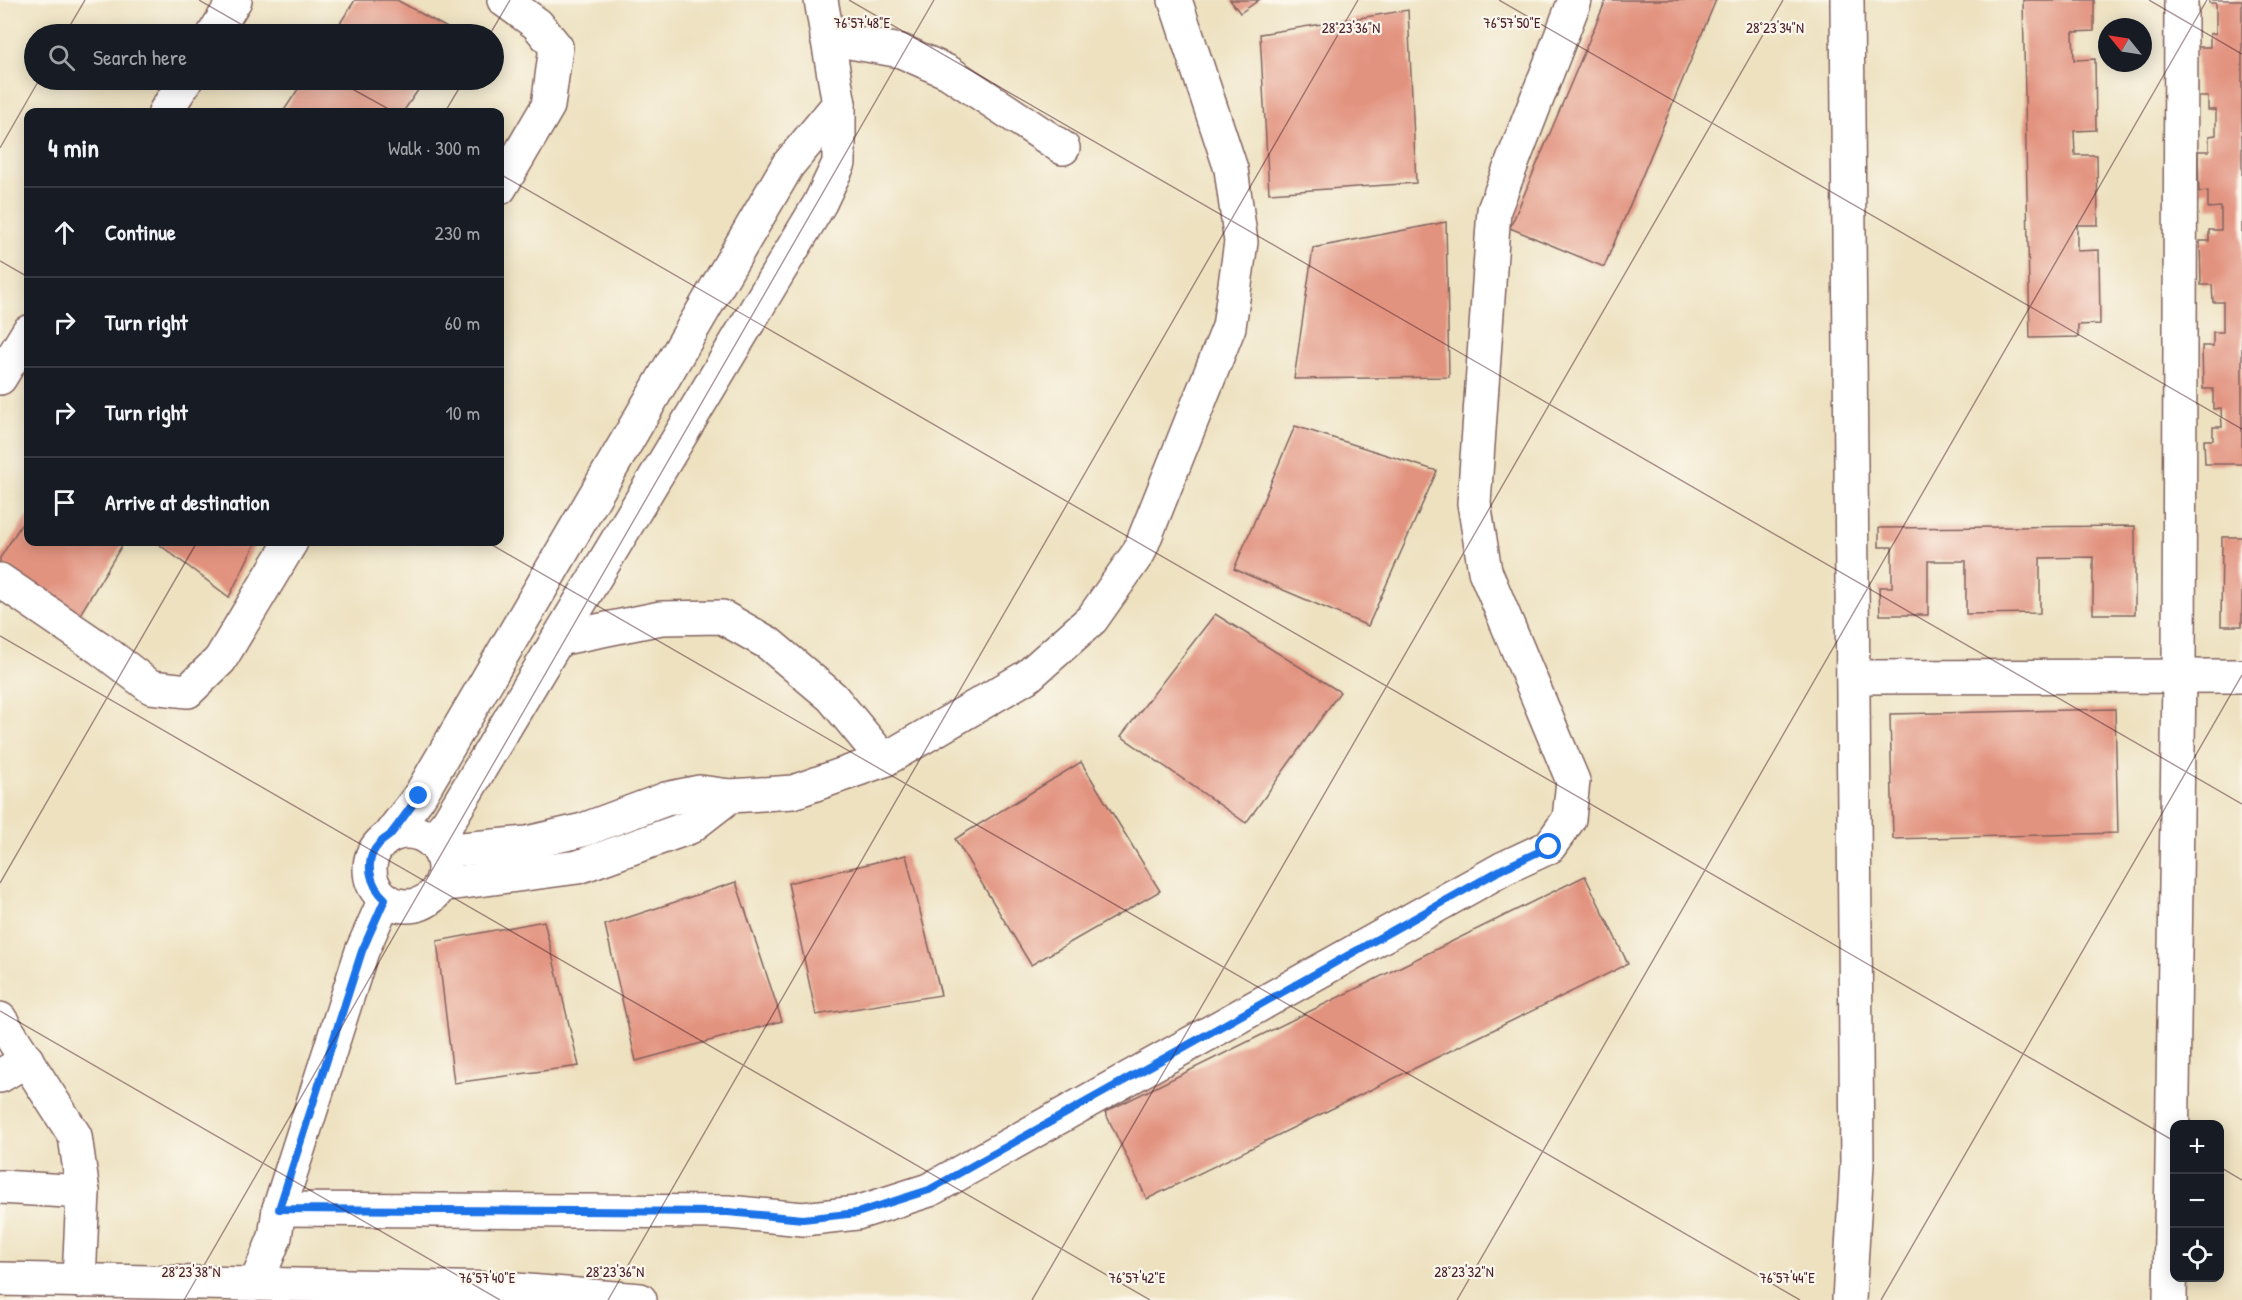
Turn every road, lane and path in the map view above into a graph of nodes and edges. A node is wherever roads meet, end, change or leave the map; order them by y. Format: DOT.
graph roads {
  1 [pos="235,0"];
  2 [pos="504,0"];
  3 [pos="821,0"];
  4 [pos="1175,0"];
  5 [pos="1575,0"];
  6 [pos="1847,0"];
  7 [pos="2181,0"];
  8 [pos="220,24"];
  9 [pos="827,38"];
  10 [pos="179,90"];
  11 [pos="839,104"];
  12 [pos="168,108"];
  13 [pos="1063,148"];
  14 [pos="504,181"];
  15 [pos="24,339"];
  16 [pos="0,378"];
  17 [pos="289,546"];
  18 [pos="0,580"];
  19 [pos="558,639"];
  20 [pos="2179,676"];
  21 [pos="2242,676"];
  22 [pos="1853,677"];
  23 [pos="884,760"];
  24 [pos="730,796"];
  25 [pos="388,837"];
  26 [pos="436,846"];
  27 [pos="441,885"];
  28 [pos="385,899"];
  29 [pos="0,1020"];
  30 [pos="13,1068"];
  31 [pos="0,1187"];
  32 [pos="83,1192"];
  33 [pos="277,1223"];
  34 [pos="0,1279"];
  35 [pos="79,1281"];
  36 [pos="256,1284"];
  37 [pos="640,1300"];
  38 [pos="1849,1300"];
  39 [pos="2170,1300"];
  1 -- 8 [label="street"];
  2 -- 14 [label="street"];
  3 -- 9 [label="street"];
  4 -- 23 [label="street"];
  5 -- 33 [label="street"];
  6 -- 22 [label="street"];
  7 -- 20 [label="street"];
  9 -- 11 [label="street"];
  9 -- 13 [label="street"];
  10 -- 12 [label="street"];
  11 -- 19 [label="street"];
  11 -- 25 [label="street"];
  15 -- 16 [label="street"];
  17 -- 18 [label="street"];
  19 -- 23 [label="street"];
  19 -- 26 [label="street"];
  20 -- 21 [label="street"];
  20 -- 22 [label="street"];
  20 -- 39 [label="street"];
  22 -- 38 [label="street"];
  23 -- 24 [label="street"];
  24 -- 26 [label="street"];
  24 -- 27 [label="street"];
  25 -- 26 [label="street"];
  25 -- 28 [label="street"];
  26 -- 27 [label="street"];
  27 -- 28 [label="street"];
  28 -- 33 [label="street"];
  29 -- 30 [label="street"];
  30 -- 32 [label="street"];
  31 -- 32 [label="street"];
  32 -- 35 [label="street"];
  33 -- 36 [label="street"];
  34 -- 35 [label="street"];
  35 -- 36 [label="street"];
  36 -- 37 [label="street"];
}
